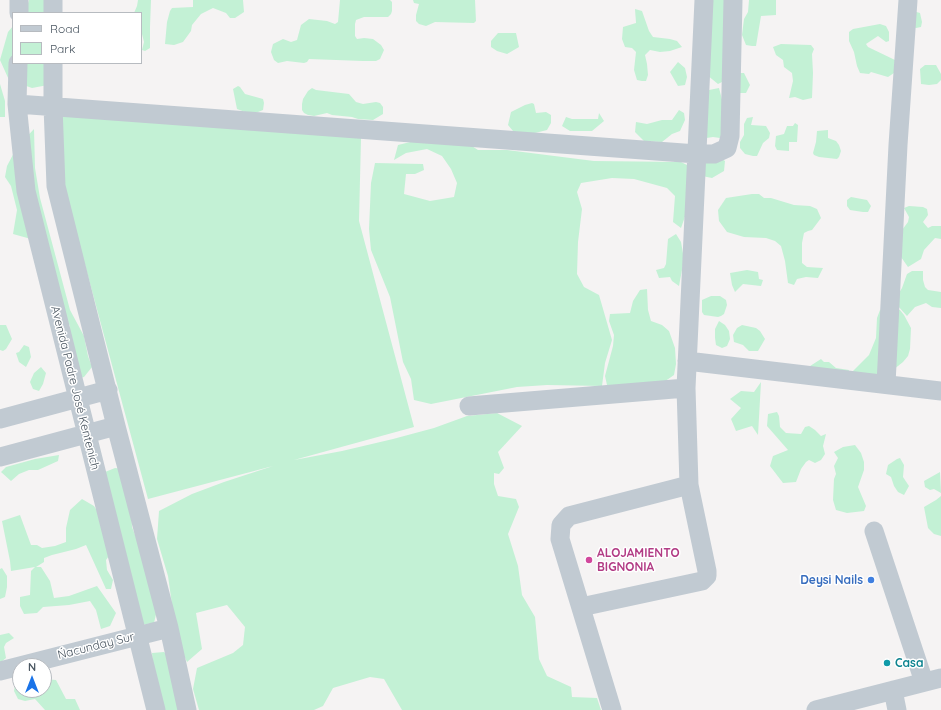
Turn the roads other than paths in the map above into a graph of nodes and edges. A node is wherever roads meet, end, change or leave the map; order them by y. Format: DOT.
graph roads {
  1 [pos="19,0"];
  2 [pos="53,0"];
  3 [pos="704,0"];
  4 [pos="733,0"];
  5 [pos="908,0"];
  6 [pos="19,12"];
  7 [pos="53,12"];
  8 [pos="18,64"];
  9 [pos="53,64"];
  10 [pos="17,104"];
  11 [pos="53,106"];
  12 [pos="697,154"];
  13 [pos="687,361"];
  14 [pos="886,384"];
  15 [pos="686,388"];
  16 [pos="108,390"];
  17 [pos="941,391"];
  18 [pos="78,398"];
  19 [pos="469,406"];
  20 [pos="0,420"];
  21 [pos="116,426"];
  22 [pos="86,434"];
  23 [pos="0,457"];
  24 [pos="688,485"];
  25 [pos="874,531"];
  26 [pos="581,607"];
  27 [pos="169,628"];
  28 [pos="139,635"];
  29 [pos="0,671"];
  30 [pos="932,680"];
  31 [pos="893,690"];
  32 [pos="156,710"];
  33 [pos="187,710"];
  34 [pos="612,710"];
  35 [pos="816,710"];
  36 [pos="897,710"];
  1 -- 6 [label="street"];
  2 -- 7 [label="street"];
  3 -- 12 [label="street"];
  4 -- 12 [label="street"];
  5 -- 14 [label="street"];
  8 -- 10 [label="street, Avenida Padre José Kentenich"];
  9 -- 11 [label="street"];
  10 -- 11 [label="street"];
  10 -- 18 [label="street, Avenida Padre José Kentenich"];
  11 -- 12 [label="street"];
  11 -- 16 [label="street"];
  12 -- 13 [label="street"];
  13 -- 14 [label="street"];
  13 -- 15 [label="street"];
  14 -- 17 [label="street"];
  15 -- 19 [label="street"];
  15 -- 24 [label="street"];
  16 -- 18 [label="street"];
  16 -- 21 [label="street"];
  18 -- 20 [label="street"];
  18 -- 22 [label="street, Avenida Padre José Kentenich"];
  21 -- 22 [label="street"];
  21 -- 27 [label="street"];
  22 -- 23 [label="street"];
  22 -- 28 [label="street, Avenida Padre José Kentenich"];
  24 -- 26 [label="street"];
  24 -- 26 [label="street"];
  25 -- 30 [label="street"];
  26 -- 34 [label="street"];
  27 -- 28 [label="street, Ńacunday Sur"];
  27 -- 33 [label="street"];
  28 -- 29 [label="street, Ńacunday Sur"];
  28 -- 32 [label="street, Avenida Padre José Kentenich"];
  30 -- 31 [label="street"];
  31 -- 35 [label="street"];
  31 -- 36 [label="street"];
}
